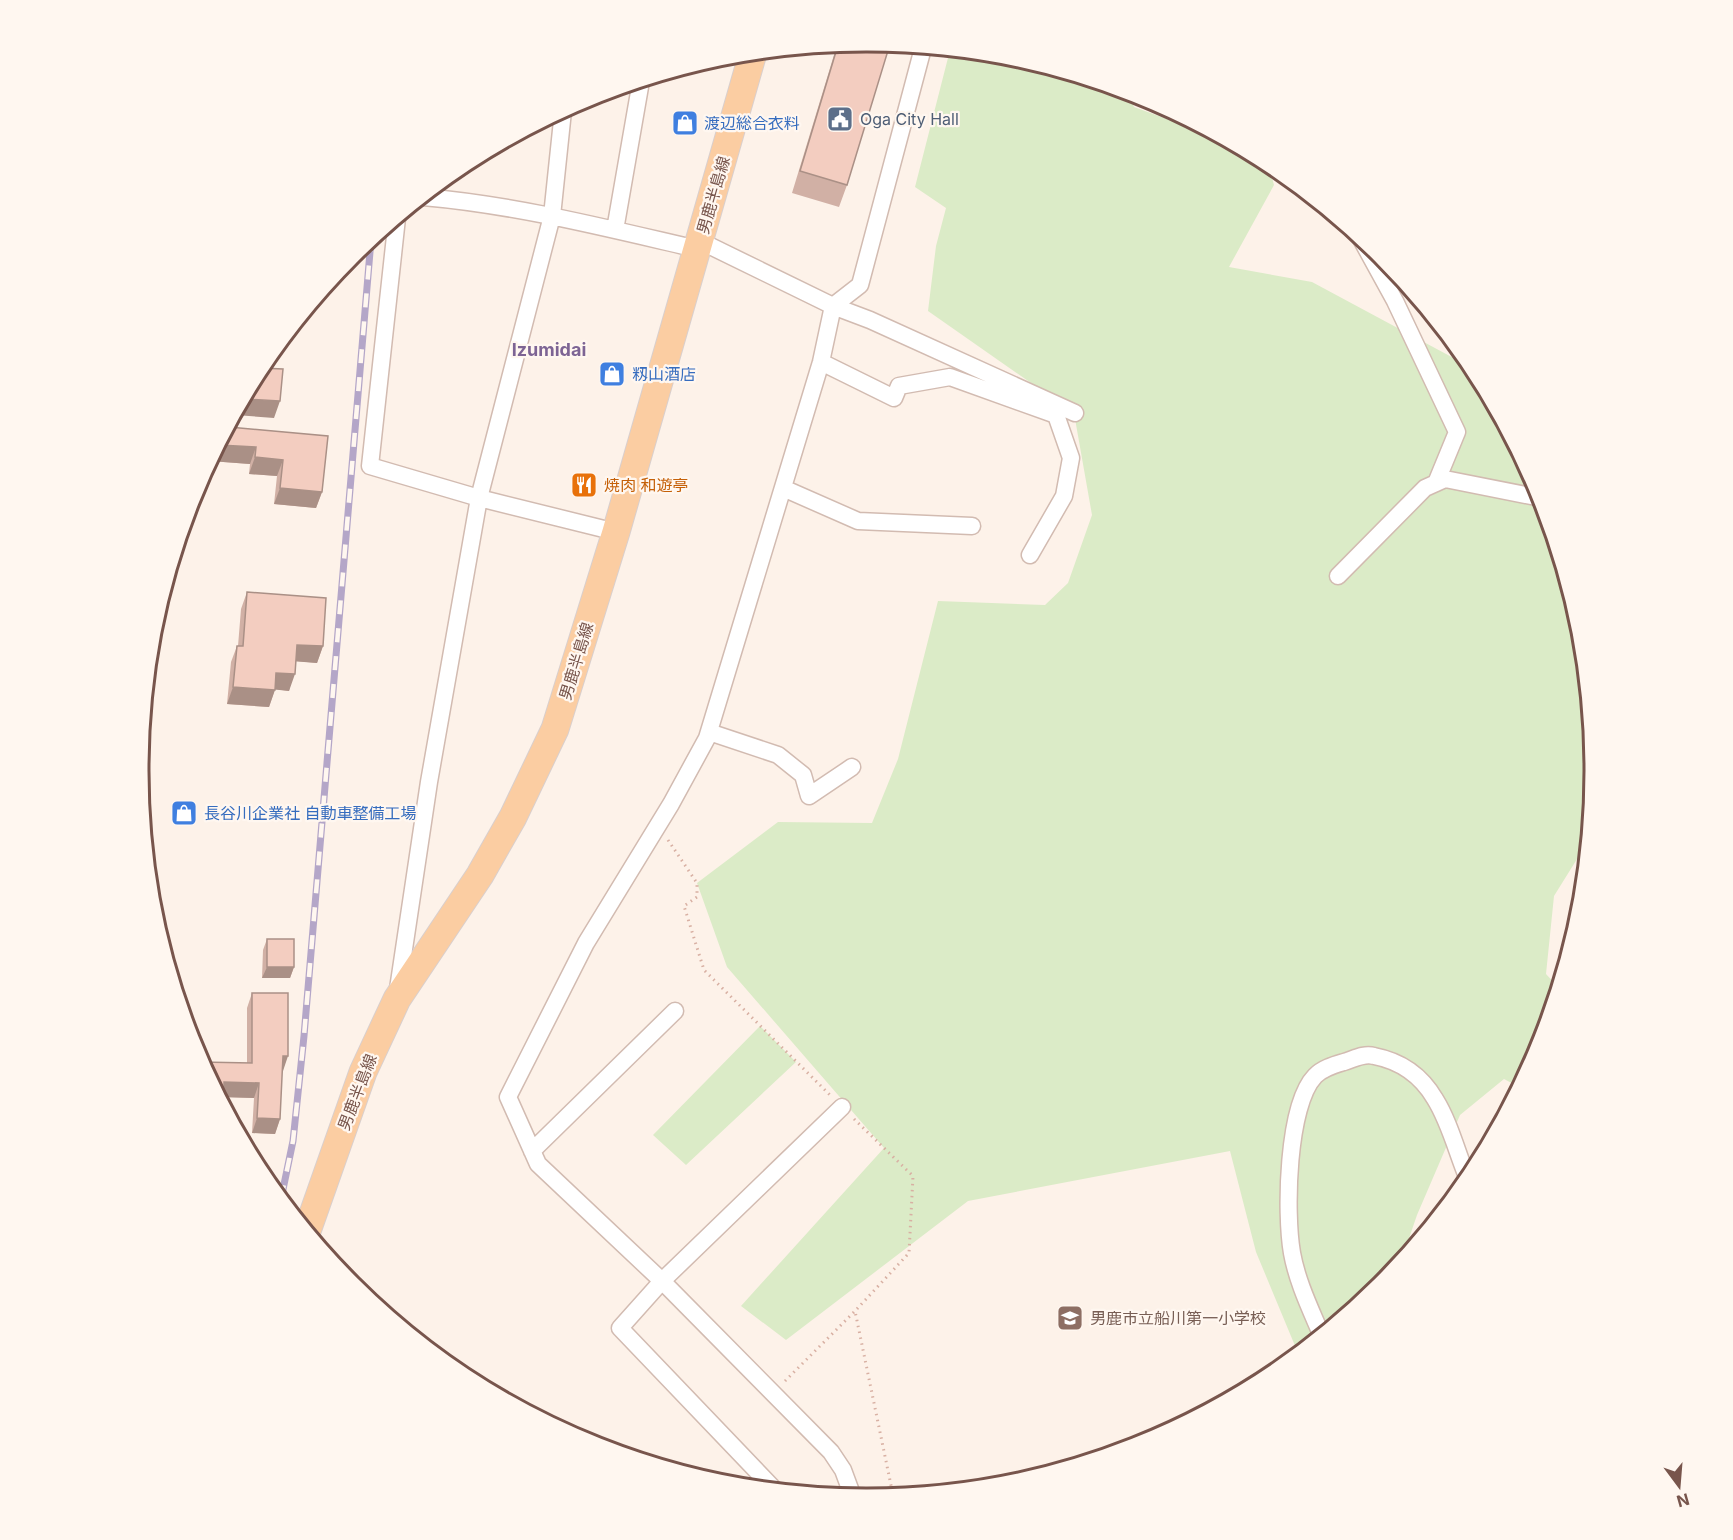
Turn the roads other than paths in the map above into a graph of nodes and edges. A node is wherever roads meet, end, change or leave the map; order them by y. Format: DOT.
graph roads {
  1 [pos="921,55"];
  2 [pos="750,62"];
  3 [pos="639,90"];
  4 [pos="562,120"];
  5 [pos="434,198"];
  6 [pos="552,216"];
  7 [pos="396,229"];
  8 [pos="615,230"];
  9 [pos="698,245"];
  10 [pos="1374,263"];
  11 [pos="833,306"];
  12 [pos="821,362"];
  13 [pos="1074,413"];
  14 [pos="1436,483"];
  15 [pos="783,488"];
  16 [pos="1529,496"];
  17 [pos="479,498"];
  18 [pos="972,526"];
  19 [pos="616,532"];
  20 [pos="1030,555"];
  21 [pos="1338,576"];
  22 [pos="709,732"];
  23 [pos="852,767"];
  24 [pos="397,999"];
  25 [pos="675,1011"];
  26 [pos="842,1107"];
  27 [pos="532,1151"];
  28 [pos="1464,1168"];
  29 [pos="311,1223"];
  30 [pos="662,1281"];
  31 [pos="1318,1327"];
  32 [pos="765,1480"];
  33 [pos="849,1487"];
  1 -- 11 [label="street"];
  2 -- 9 [label="main road, 男鹿半島線"];
  3 -- 8 [label="street"];
  4 -- 6 [label="street"];
  5 -- 6 [label="street"];
  6 -- 8 [label="street"];
  6 -- 17 [label="street"];
  7 -- 17 [label="street"];
  8 -- 9 [label="street"];
  9 -- 11 [label="street"];
  9 -- 19 [label="main road, 男鹿半島線"];
  10 -- 14 [label="street"];
  11 -- 12 [label="street"];
  11 -- 13 [label="street"];
  12 -- 15 [label="street"];
  12 -- 20 [label="street"];
  14 -- 16 [label="street"];
  14 -- 21 [label="street"];
  15 -- 18 [label="street"];
  15 -- 22 [label="street"];
  17 -- 19 [label="street"];
  17 -- 24 [label="street"];
  19 -- 24 [label="main road, 男鹿半島線"];
  22 -- 23 [label="street"];
  22 -- 27 [label="street"];
  24 -- 29 [label="main road, 男鹿半島線"];
  25 -- 27 [label="street"];
  26 -- 30 [label="street"];
  27 -- 30 [label="street"];
  28 -- 31 [label="street"];
  30 -- 32 [label="street"];
  30 -- 33 [label="street"];
}
